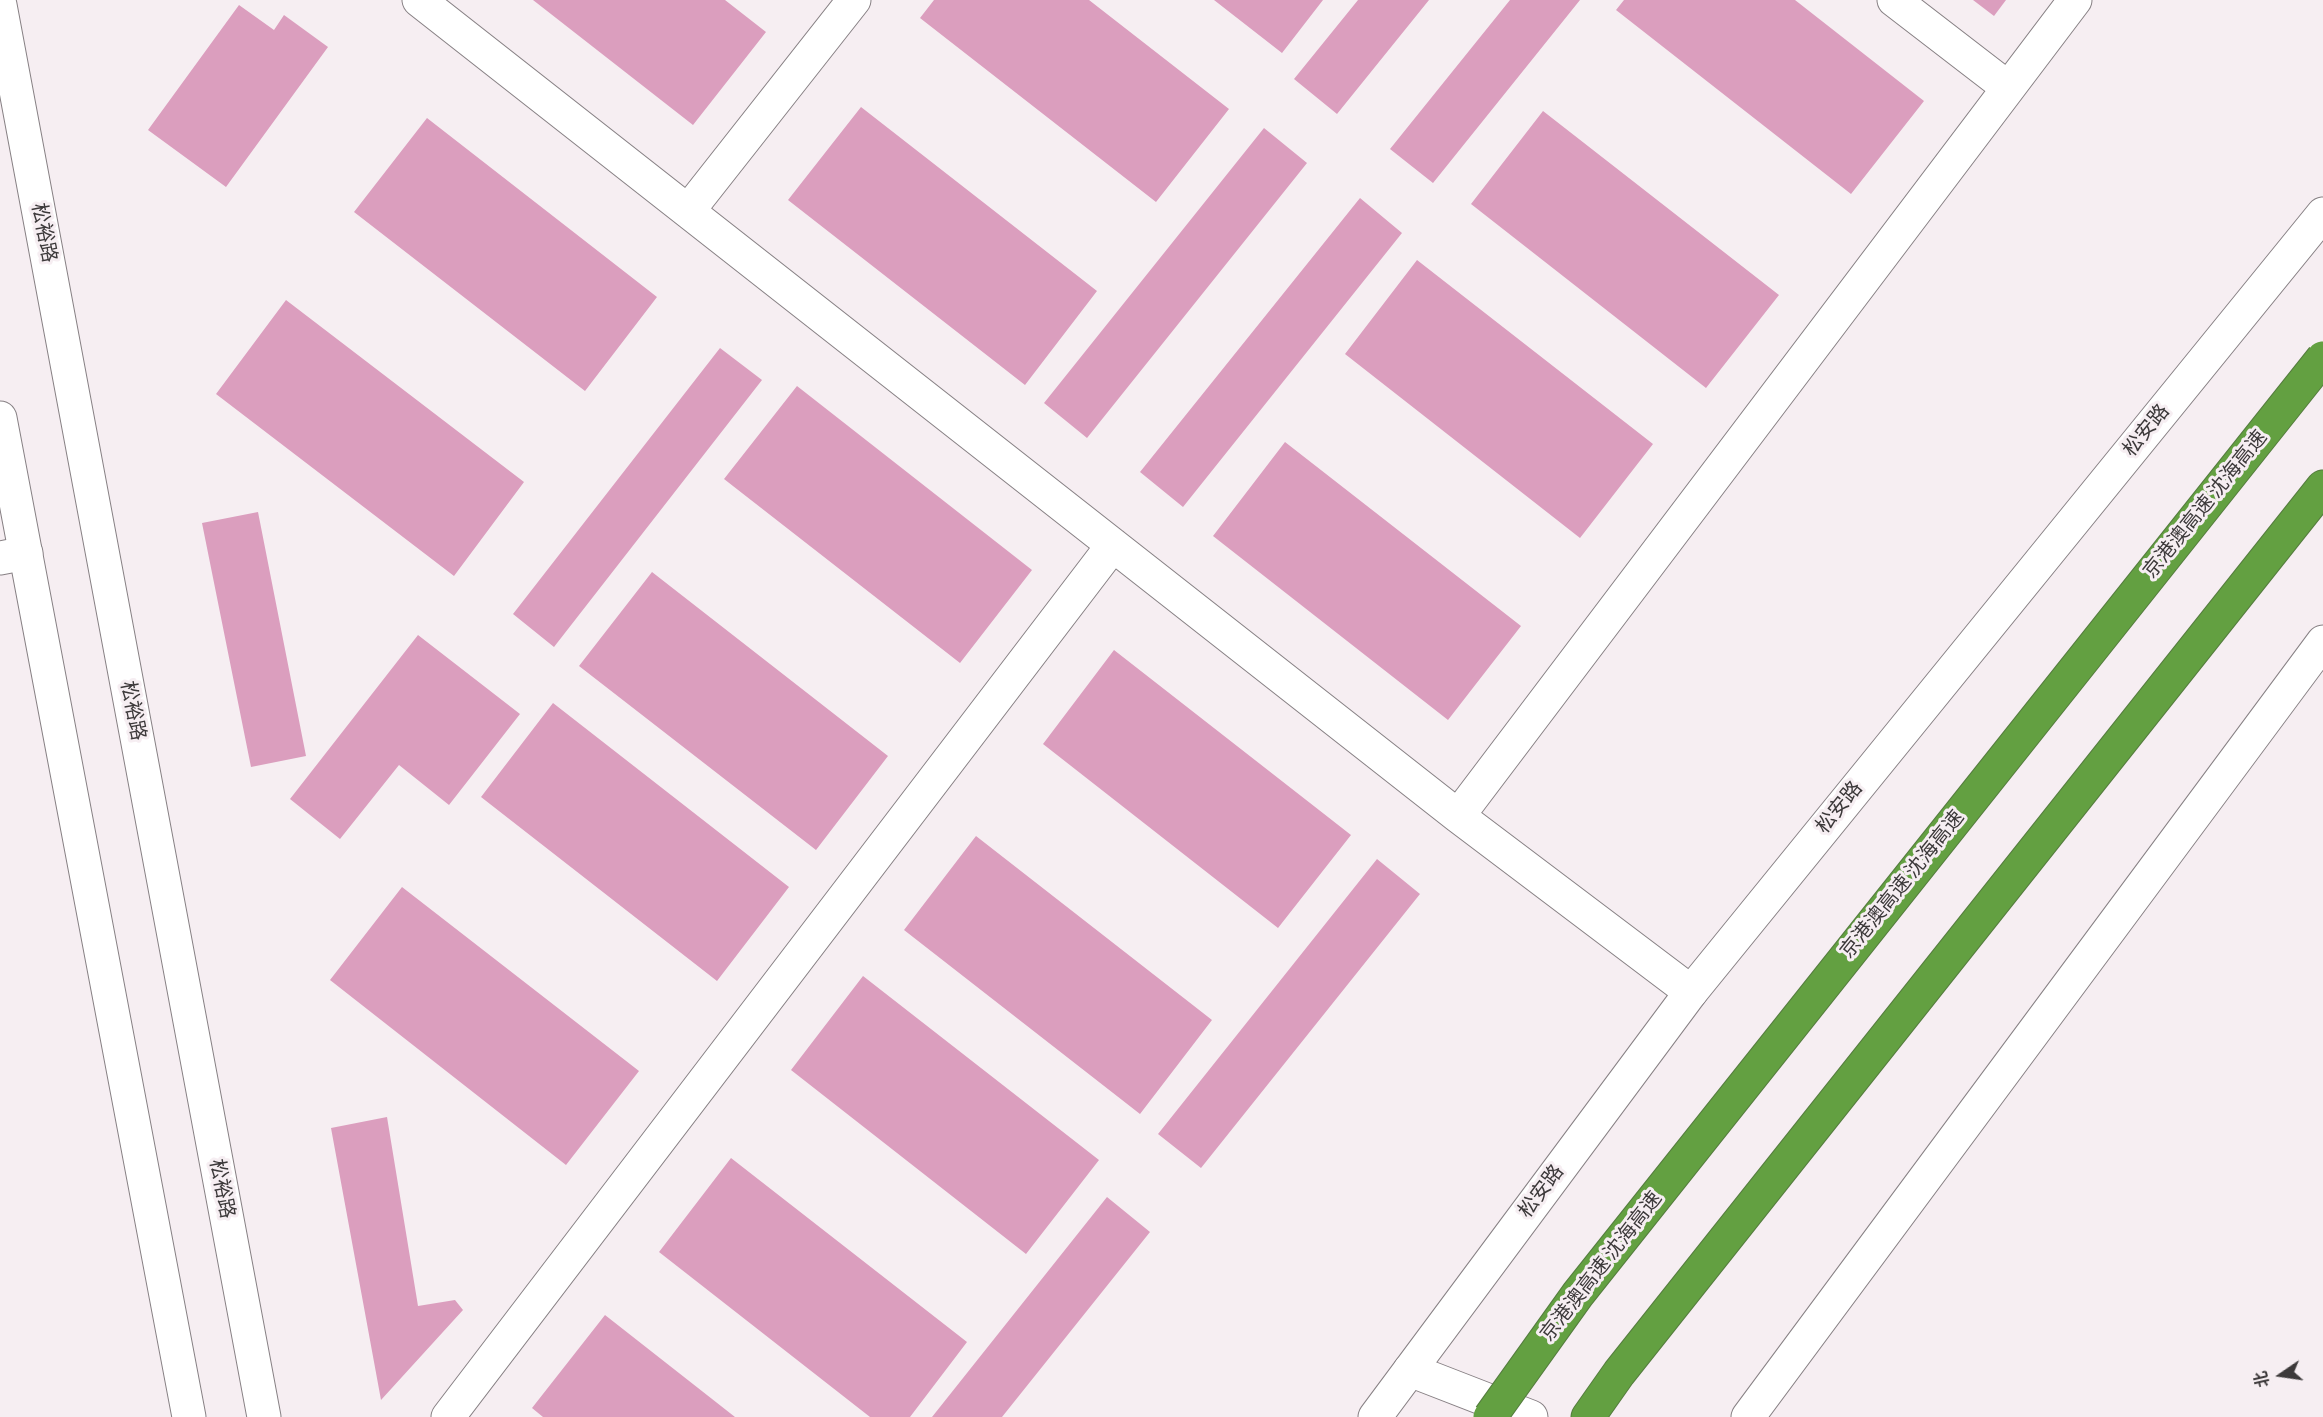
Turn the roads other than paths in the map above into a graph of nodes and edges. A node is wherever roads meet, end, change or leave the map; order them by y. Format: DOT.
graph roads {
  1 [pos="419,0"];
  2 [pos="854,0"];
  3 [pos="1894,0"];
  4 [pos="2074,0"];
  5 [pos="0,5"];
  6 [pos="2007,87"];
  7 [pos="688,211"];
  8 [pos="2323,214"];
  9 [pos="2323,358"];
  10 [pos="0,418"];
  11 [pos="2323,487"];
  12 [pos="1113,545"];
  13 [pos="13,555"];
  14 [pos="2323,642"];
  15 [pos="1458,816"];
  16 [pos="1691,992"];
  17 [pos="1410,1370"];
  18 [pos="189,1417"];
  19 [pos="264,1417"];
  20 [pos="448,1417"];
  21 [pos="1376,1417"];
  22 [pos="1490,1417"];
  23 [pos="1531,1417"];
  24 [pos="1588,1417"];
  25 [pos="1749,1417"];
  1 -- 7 [label="street"];
  2 -- 7 [label="street"];
  3 -- 6 [label="street"];
  4 -- 6 [label="street"];
  5 -- 19 [label="street, 松裕路"];
  6 -- 15 [label="street"];
  7 -- 12 [label="street"];
  8 -- 16 [label="street, 松安路"];
  9 -- 22 [label="highway, 京港澳高速 沈海高速, bridge"];
  10 -- 13 [label="street"];
  11 -- 24 [label="highway"];
  12 -- 15 [label="street"];
  12 -- 20 [label="street"];
  13 -- 18 [label="street"];
  14 -- 25 [label="street"];
  15 -- 16 [label="street"];
  16 -- 17 [label="street, 松安路"];
  17 -- 21 [label="street, 松安路"];
  17 -- 23 [label="street"];
}
